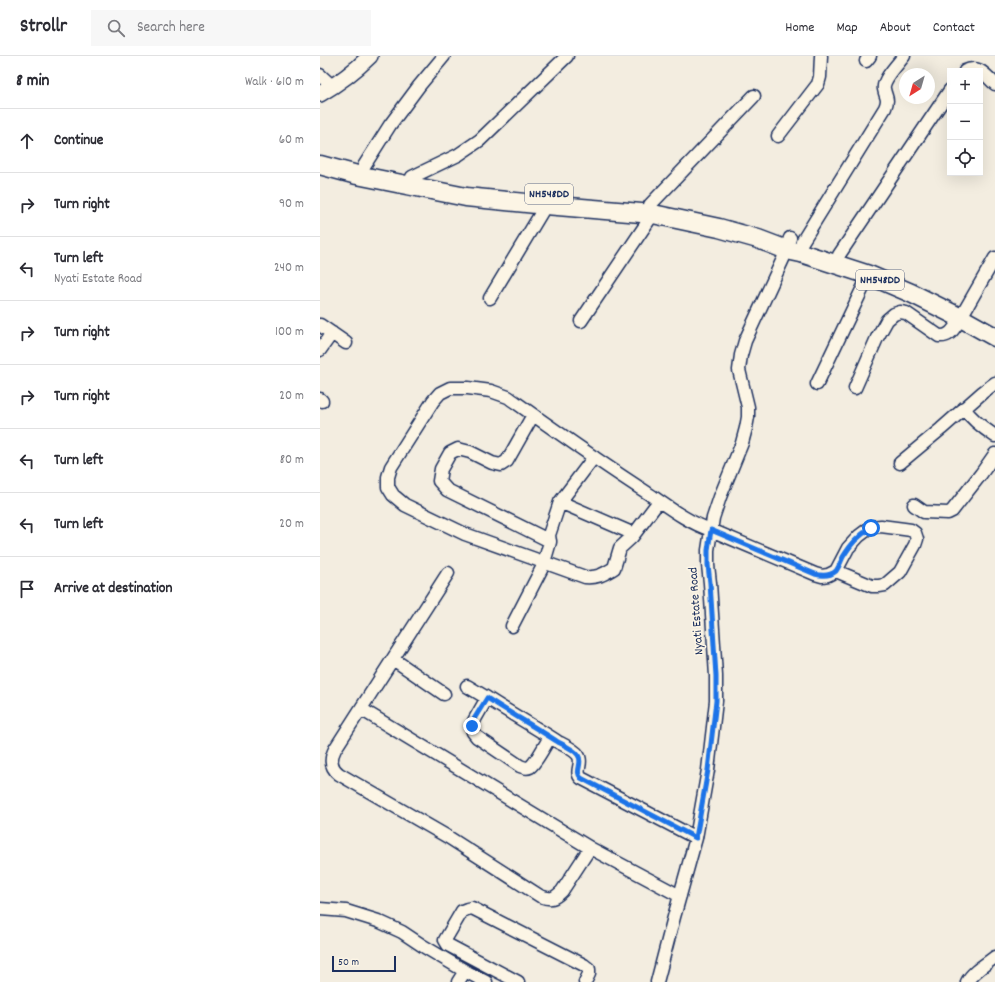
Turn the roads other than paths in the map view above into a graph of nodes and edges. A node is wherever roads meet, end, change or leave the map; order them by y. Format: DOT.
graph roads {
  1 [pos="370,56"];
  2 [pos="444,56"];
  3 [pos="567,56"];
  4 [pos="821,56"];
  5 [pos="904,56"];
  6 [pos="983,73"];
  7 [pos="320,75"];
  8 [pos="995,84"];
  9 [pos="326,90"];
  10 [pos="947,94"];
  11 [pos="754,96"];
  12 [pos="778,136"];
  13 [pos="320,155"];
  14 [pos="320,165"];
  15 [pos="364,166"];
  16 [pos="412,177"];
  17 [pos="546,205"];
  18 [pos="652,209"];
  19 [pos="793,243"];
  20 [pos="839,255"];
  21 [pos="995,258"];
  22 [pos="869,275"];
  23 [pos="490,298"];
  24 [pos="963,314"];
  25 [pos="581,321"];
  26 [pos="320,325"];
  27 [pos="995,325"];
  28 [pos="332,333"];
  29 [pos="995,337"];
  30 [pos="346,343"];
  31 [pos="320,350"];
  32 [pos="995,383"];
  33 [pos="817,384"];
  34 [pos="855,388"];
  35 [pos="964,408"];
  36 [pos="533,415"];
  37 [pos="995,436"];
  38 [pos="995,454"];
  39 [pos="594,457"];
  40 [pos="900,463"];
  41 [pos="659,501"];
  42 [pos="560,502"];
  43 [pos="914,505"];
  44 [pos="711,530"];
  45 [pos="634,534"];
  46 [pos="550,541"];
  47 [pos="544,562"];
  48 [pos="836,571"];
  49 [pos="448,573"];
  50 [pos="512,626"];
  51 [pos="393,659"];
  52 [pos="466,686"];
  53 [pos="444,694"];
  54 [pos="487,698"];
  55 [pos="361,709"];
  56 [pos="550,737"];
  57 [pos="696,838"];
  58 [pos="590,848"];
  59 [pos="680,896"];
  60 [pos="320,910"];
  61 [pos="995,957"];
  62 [pos="465,971"];
  63 [pos="513,981"];
  64 [pos="458,982"];
  65 [pos="486,982"];
  66 [pos="585,982"];
  67 [pos="657,982"];
  68 [pos="967,982"];
  1 -- 9 [label="main road"];
  2 -- 15 [label="street"];
  3 -- 16 [label="street"];
  4 -- 12 [label="street"];
  5 -- 19 [label="street, Nyati Estate Road"];
  6 -- 8 [label="street"];
  7 -- 9 [label="street"];
  10 -- 20 [label="street"];
  11 -- 18 [label="street"];
  13 -- 15 [label="highway, NH548DD"];
  14 -- 17 [label="highway, NH548DD"];
  15 -- 16 [label="highway, NH548DD"];
  16 -- 18 [label="highway, NH548DD"];
  17 -- 18 [label="highway, NH548DD"];
  17 -- 23 [label="street"];
  18 -- 19 [label="highway, NH548DD"];
  18 -- 25 [label="street"];
  19 -- 20 [label="highway, NH548DD"];
  19 -- 22 [label="highway, NH548DD"];
  19 -- 44 [label="street, Nyati Estate Road"];
  20 -- 24 [label="highway, NH548DD"];
  21 -- 24 [label="street"];
  22 -- 24 [label="highway, NH548DD"];
  22 -- 33 [label="street"];
  24 -- 27 [label="highway, NH548DD"];
  24 -- 29 [label="highway, NH548DD"];
  24 -- 34 [label="street"];
  26 -- 28 [label="street"];
  28 -- 30 [label="street"];
  28 -- 31 [label="street"];
  32 -- 35 [label="street"];
  35 -- 37 [label="street"];
  35 -- 40 [label="street"];
  36 -- 39 [label="street"];
  36 -- 46 [label="street"];
  36 -- 47 [label="street"];
  38 -- 43 [label="street"];
  39 -- 41 [label="street"];
  39 -- 42 [label="street"];
  41 -- 44 [label="street"];
  41 -- 45 [label="street"];
  42 -- 45 [label="street"];
  42 -- 46 [label="street"];
  44 -- 48 [label="street"];
  44 -- 57 [label="street, Nyati Estate Road"];
  45 -- 47 [label="street"];
  46 -- 47 [label="street"];
  47 -- 50 [label="street"];
  48 -- 48 [label="street"];
  49 -- 51 [label="street"];
  51 -- 53 [label="street"];
  51 -- 55 [label="street"];
  52 -- 54 [label="street"];
  54 -- 56 [label="street"];
  54 -- 56 [label="street"];
  55 -- 58 [label="street"];
  55 -- 58 [label="street"];
  56 -- 57 [label="street"];
  57 -- 59 [label="street, Nyati Estate Road"];
  58 -- 59 [label="street"];
  59 -- 67 [label="street, Nyati Estate Road"];
  60 -- 62 [label="street"];
  61 -- 68 [label="street"];
  62 -- 64 [label="street"];
  62 -- 65 [label="street"];
  63 -- 66 [label="street"];
}
